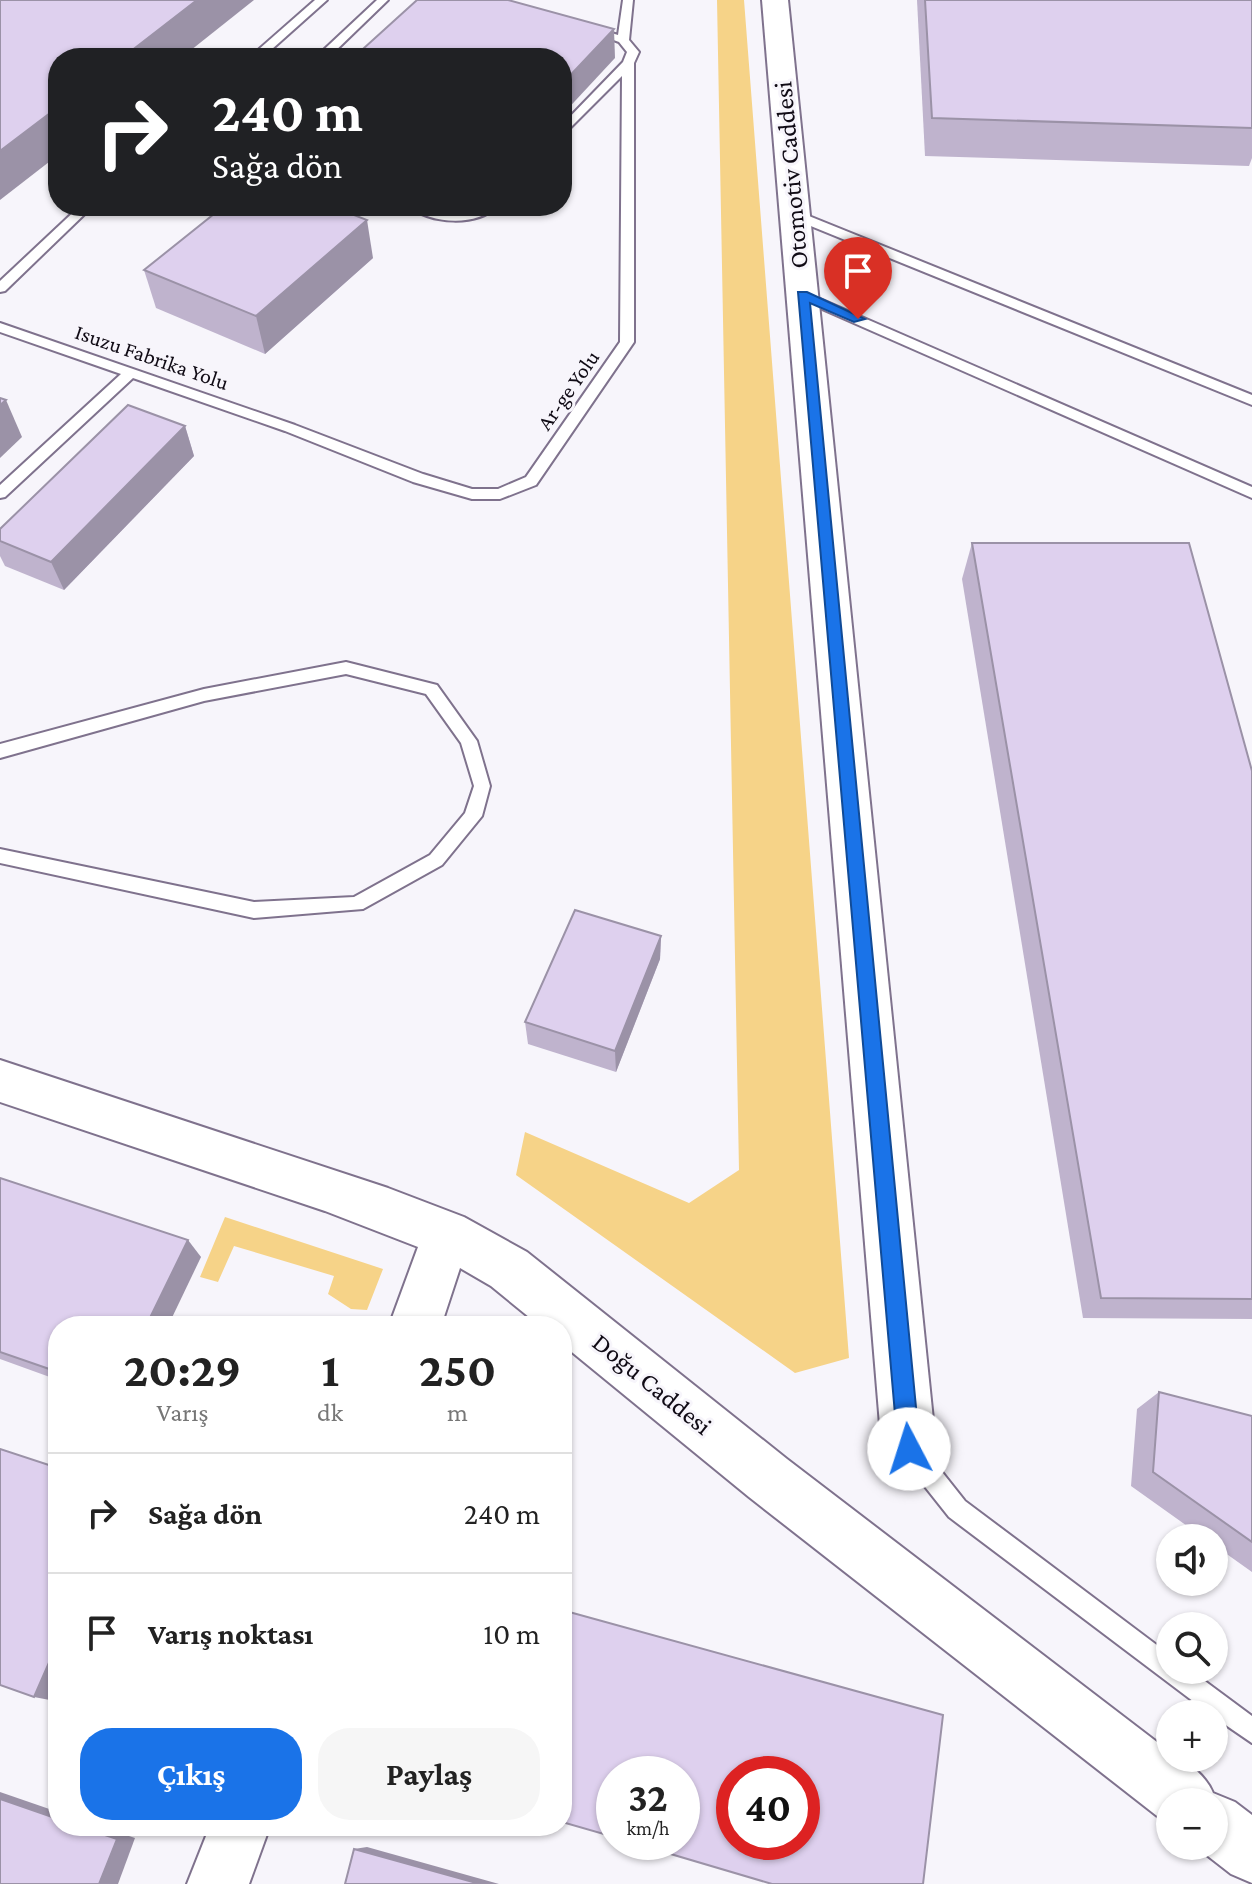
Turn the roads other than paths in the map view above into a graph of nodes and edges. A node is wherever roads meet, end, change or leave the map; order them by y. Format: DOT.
graph roads {
  1 [pos="322,0"];
  2 [pos="383,0"];
  3 [pos="628,0"];
  4 [pos="775,0"];
  5 [pos="581,26"];
  6 [pos="623,40"];
  7 [pos="267,48"];
  8 [pos="332,48"];
  9 [pos="628,63"];
  10 [pos="572,122"];
  11 [pos="795,215"];
  12 [pos="76,216"];
  13 [pos="442,216"];
  14 [pos="472,216"];
  15 [pos="0,288"];
  16 [pos="802,295"];
  17 [pos="0,327"];
  18 [pos="131,373"];
  19 [pos="1252,400"];
  20 [pos="290,428"];
  21 [pos="0,493"];
  22 [pos="1252,493"];
  23 [pos="0,751"];
  24 [pos="0,856"];
  25 [pos="0,1081"];
  26 [pos="447,1234"];
  27 [pos="418,1316"];
  28 [pos="567,1316"];
  29 [pos="572,1320"];
  30 [pos="909,1449"];
  31 [pos="1156,1659"];
  32 [pos="1189,1684"];
  33 [pos="1252,1731"];
  34 [pos="1169,1788"];
  35 [pos="1228,1834"];
  36 [pos="236,1836"];
  37 [pos="1252,1853"];
  38 [pos="218,1884"];
  1 -- 7 [label="lane"];
  2 -- 8 [label="lane"];
  3 -- 6 [label="lane, Ar-ge Yolu"];
  4 -- 11 [label="street, Otomotiv Caddesi"];
  5 -- 6 [label="lane"];
  6 -- 9 [label="lane, Ar-ge Yolu"];
  9 -- 10 [label="lane"];
  9 -- 20 [label="lane, Ar-ge Yolu"];
  11 -- 16 [label="street, Otomotiv Caddesi"];
  11 -- 19 [label="lane"];
  12 -- 15 [label="lane"];
  13 -- 14 [label="lane"];
  16 -- 22 [label="lane"];
  16 -- 30 [label="street, Otomotiv Caddesi"];
  17 -- 18 [label="lane, Isuzu Fabrika Yolu"];
  18 -- 20 [label="lane, Isuzu Fabrika Yolu"];
  18 -- 21 [label="lane"];
  23 -- 24 [label="lane"];
  25 -- 26 [label="street, Doğu Caddesi"];
  26 -- 27 [label="street"];
  26 -- 28 [label="street, Doğu Caddesi"];
  29 -- 34 [label="street, Doğu Caddesi"];
  30 -- 31 [label="lane"];
  32 -- 33 [label="lane"];
  35 -- 37 [label="street"];
  36 -- 38 [label="street"];
}
